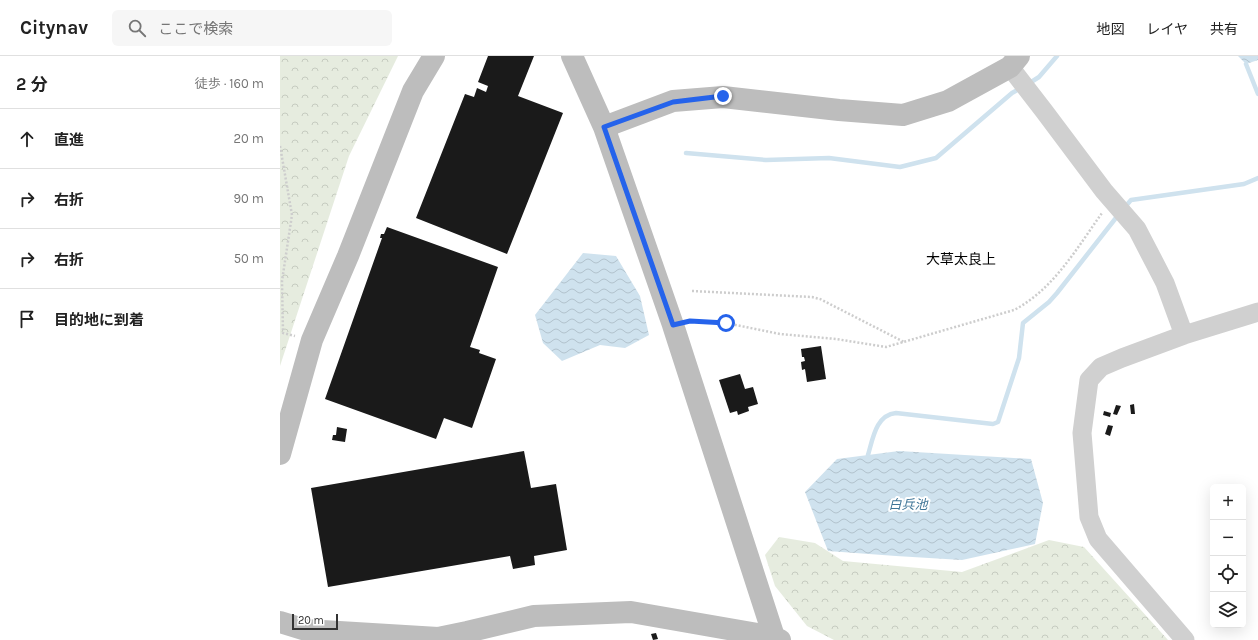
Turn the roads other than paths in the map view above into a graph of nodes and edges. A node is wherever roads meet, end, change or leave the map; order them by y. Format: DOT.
graph roads {
  1 [pos="434,56"];
  2 [pos="572,56"];
  3 [pos="1014,62"];
  4 [pos="604,127"];
  5 [pos="1258,312"];
  6 [pos="1184,335"];
  7 [pos="280,454"];
  8 [pos="280,622"];
  9 [pos="469,636"];
  10 [pos="776,639"];
  11 [pos="1185,640"];
  1 -- 7 [label="street"];
  2 -- 4 [label="street"];
  3 -- 4 [label="street"];
  3 -- 6 [label="street"];
  4 -- 10 [label="street"];
  5 -- 6 [label="street"];
  6 -- 11 [label="street"];
  8 -- 9 [label="street"];
  9 -- 10 [label="street"];
}
